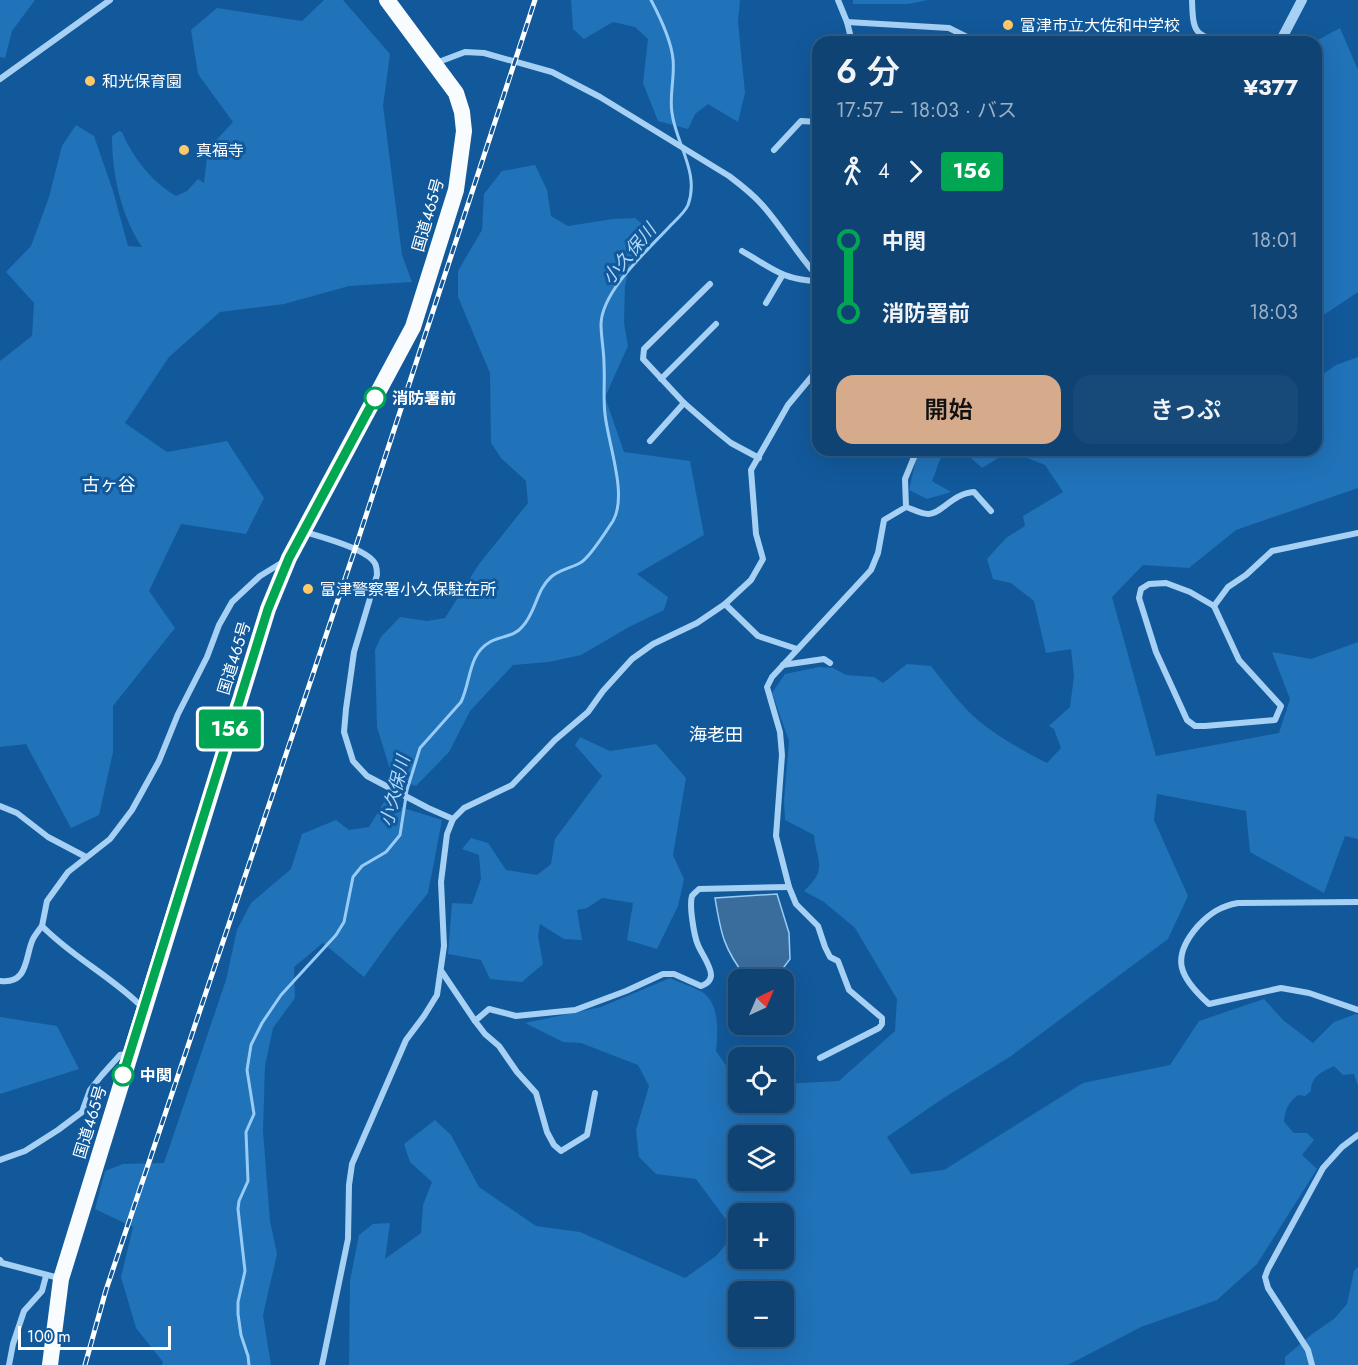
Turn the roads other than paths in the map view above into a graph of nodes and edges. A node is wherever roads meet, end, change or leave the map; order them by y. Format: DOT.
graph roads {
  1 [pos="110,0"];
  2 [pos="387,0"];
  3 [pos="838,0"];
  4 [pos="1192,0"];
  5 [pos="1302,0"];
  6 [pos="847,22"];
  7 [pos="850,36"];
  8 [pos="965,36"];
  9 [pos="1201,36"];
  10 [pos="1283,36"];
  11 [pos="435,64"];
  12 [pos="0,79"];
  13 [pos="812,122"];
  14 [pos="774,150"];
  15 [pos="742,251"];
  16 [pos="812,271"];
  17 [pos="782,276"];
  18 [pos="812,279"];
  19 [pos="710,284"];
  20 [pos="766,303"];
  21 [pos="716,324"];
  22 [pos="812,376"];
  23 [pos="661,379"];
  24 [pos="684,403"];
  25 [pos="650,441"];
  26 [pos="914,456"];
  27 [pos="759,458"];
  28 [pos="906,507"];
  29 [pos="991,511"];
  30 [pos="305,532"];
  31 [pos="1358,533"];
  32 [pos="289,558"];
  33 [pos="724,604"];
  34 [pos="1214,606"];
  35 [pos="797,649"];
  36 [pos="830,663"];
  37 [pos="782,665"];
  38 [pos="0,806"];
  39 [pos="453,819"];
  40 [pos="86,857"];
  41 [pos="789,887"];
  42 [pos="1358,902"];
  43 [pos="42,926"];
  44 [pos="442,972"];
  45 [pos="0,981"];
  46 [pos="143,1008"];
  47 [pos="1358,1010"];
  48 [pos="475,1021"];
  49 [pos="130,1053"];
  50 [pos="820,1058"];
  51 [pos="595,1093"];
  52 [pos="1358,1135"];
  53 [pos="0,1160"];
  54 [pos="0,1260"];
  55 [pos="53,1277"];
  56 [pos="9,1365"];
  57 [pos="50,1365"];
  58 [pos="322,1365"];
  59 [pos="1312,1365"];
  1 -- 12 [label="street"];
  2 -- 11 [label="highway, 国道465号"];
  3 -- 6 [label="street"];
  4 -- 9 [label="street"];
  5 -- 10 [label="street"];
  6 -- 7 [label="street"];
  6 -- 8 [label="street"];
  11 -- 16 [label="street"];
  11 -- 30 [label="highway, 国道465号"];
  13 -- 14 [label="street"];
  15 -- 17 [label="street"];
  17 -- 18 [label="street"];
  17 -- 20 [label="street"];
  19 -- 23 [label="street"];
  21 -- 23 [label="street"];
  22 -- 27 [label="street"];
  23 -- 24 [label="street"];
  24 -- 25 [label="street"];
  24 -- 27 [label="street"];
  26 -- 28 [label="street"];
  27 -- 33 [label="street"];
  28 -- 29 [label="street"];
  28 -- 35 [label="street"];
  30 -- 32 [label="highway, 国道465号"];
  30 -- 39 [label="street"];
  31 -- 34 [label="street"];
  32 -- 40 [label="street"];
  32 -- 46 [label="highway, 国道465号"];
  33 -- 35 [label="street"];
  33 -- 39 [label="street"];
  34 -- 34 [label="street"];
  35 -- 37 [label="street"];
  36 -- 37 [label="street"];
  37 -- 41 [label="street"];
  38 -- 40 [label="street"];
  39 -- 44 [label="street"];
  40 -- 43 [label="street"];
  41 -- 48 [label="street"];
  41 -- 50 [label="street"];
  42 -- 47 [label="street"];
  43 -- 45 [label="street"];
  43 -- 46 [label="street"];
  44 -- 48 [label="street"];
  44 -- 58 [label="street"];
  46 -- 49 [label="highway, 国道465号"];
  48 -- 51 [label="street"];
  49 -- 53 [label="street"];
  49 -- 55 [label="highway, 国道465号"];
  52 -- 59 [label="street"];
  54 -- 55 [label="street"];
  55 -- 56 [label="street"];
  55 -- 57 [label="highway, 国道465号"];
}
